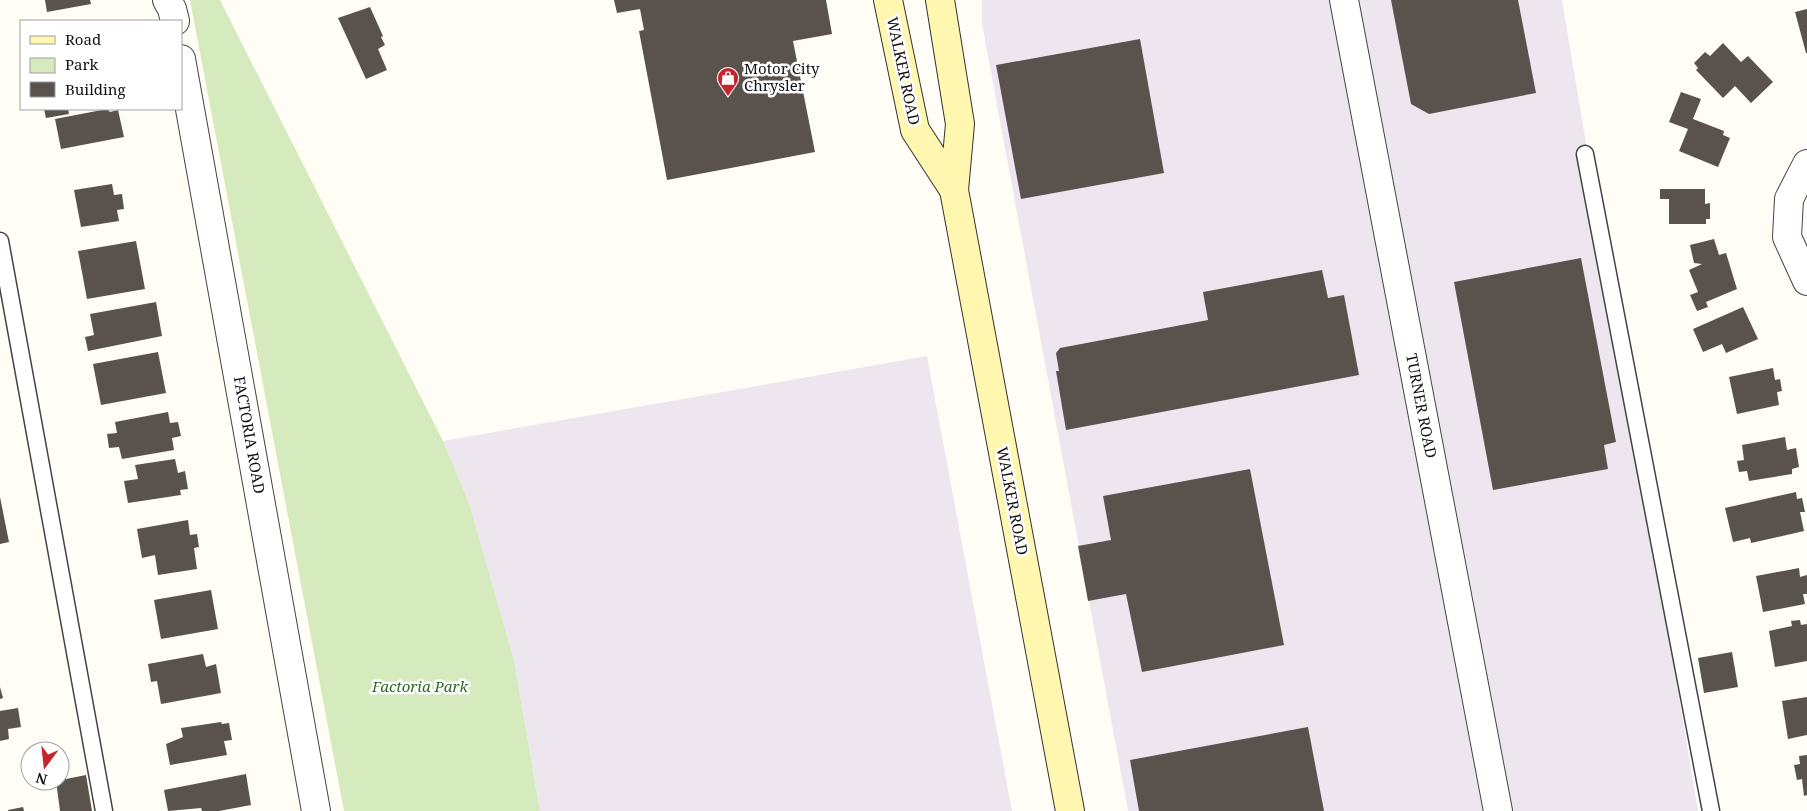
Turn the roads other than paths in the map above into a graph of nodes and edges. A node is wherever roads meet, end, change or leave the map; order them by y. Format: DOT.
graph roads {
  1 [pos="167,0"];
  2 [pos="888,0"];
  3 [pos="940,0"];
  4 [pos="1344,0"];
  5 [pos="174,20"];
  6 [pos="182,64"];
  7 [pos="1585,154"];
  8 [pos="1807,164"];
  9 [pos="954,190"];
  10 [pos="0,241"];
  11 [pos="1807,281"];
  12 [pos="104,811"];
  13 [pos="316,811"];
  14 [pos="1070,811"];
  15 [pos="1498,811"];
  16 [pos="1711,811"];
  1 -- 5 [label="street"];
  2 -- 9 [label="main road, WALKER ROAD"];
  3 -- 9 [label="main road, WALKER ROAD"];
  4 -- 15 [label="street, TURNER ROAD"];
  6 -- 13 [label="street, FACTORIA ROAD"];
  7 -- 16 [label="lane"];
  8 -- 11 [label="street"];
  9 -- 14 [label="main road, WALKER ROAD"];
  10 -- 12 [label="lane"];
}
